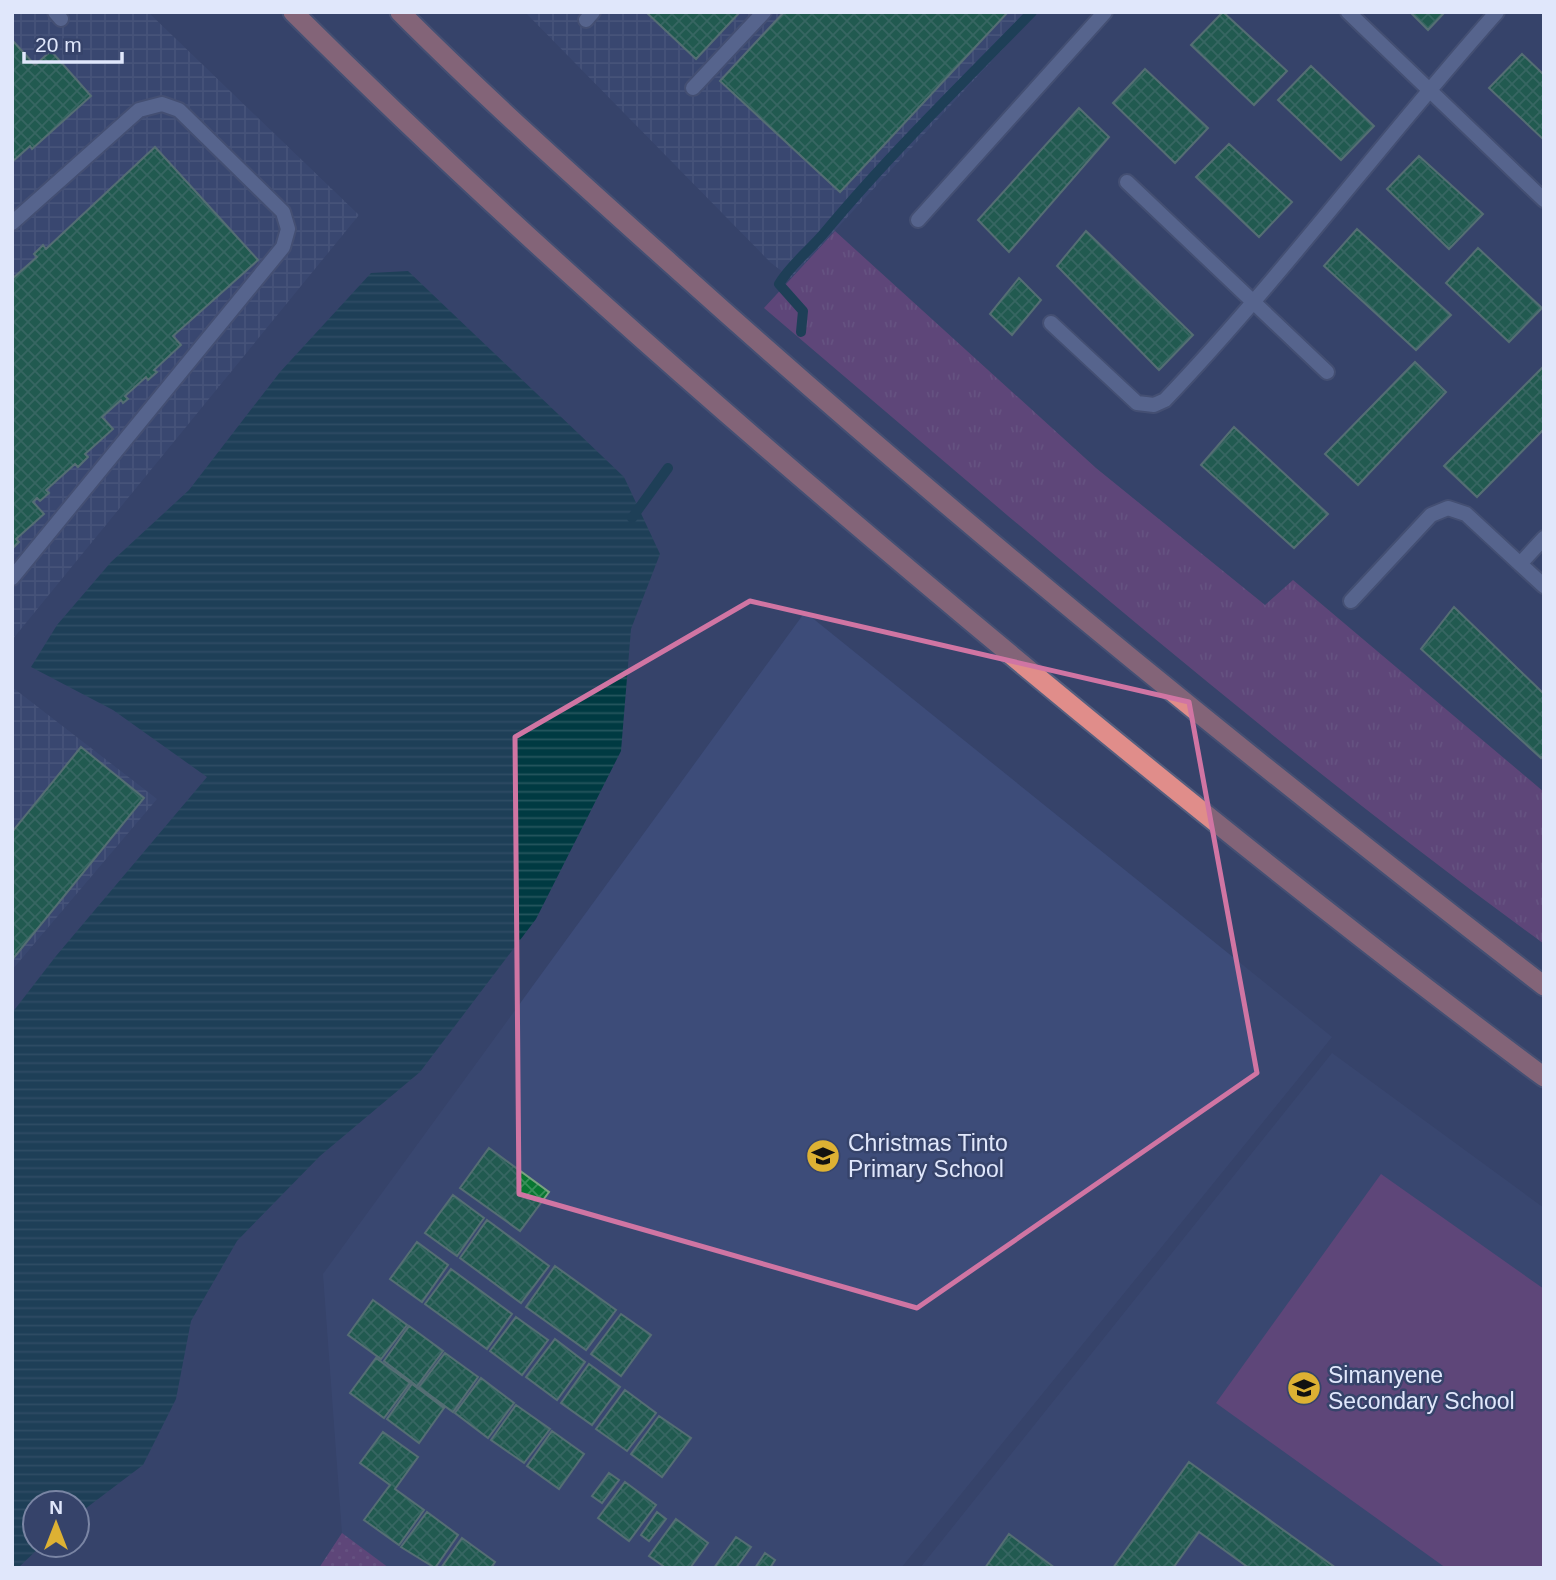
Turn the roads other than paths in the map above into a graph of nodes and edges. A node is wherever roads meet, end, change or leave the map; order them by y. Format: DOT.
graph roads {
  1 [pos="293,12"];
  2 [pos="400,12"];
  3 [pos="764,12"];
  4 [pos="1105,12"];
  5 [pos="1348,12"];
  6 [pos="1497,12"];
  7 [pos="693,88"];
  8 [pos="1429,89"];
  9 [pos="1127,182"];
  10 [pos="1544,200"];
  11 [pos="918,220"];
  12 [pos="12,223"];
  13 [pos="1255,301"];
  14 [pos="1051,323"];
  15 [pos="1328,372"];
  16 [pos="1544,538"];
  17 [pos="1520,564"];
  18 [pos="12,578"];
  19 [pos="1544,586"];
  20 [pos="1351,601"];
  21 [pos="1544,986"];
  22 [pos="1544,1077"];
  1 -- 22 [label="highway"];
  2 -- 21 [label="highway"];
  3 -- 7 [label="street"];
  4 -- 11 [label="street"];
  5 -- 8 [label="street"];
  6 -- 8 [label="street"];
  8 -- 10 [label="street"];
  8 -- 13 [label="street"];
  9 -- 13 [label="street"];
  12 -- 18 [label="street"];
  13 -- 14 [label="street"];
  13 -- 15 [label="street"];
  16 -- 17 [label="street"];
  17 -- 19 [label="street"];
  17 -- 20 [label="street"];
}
